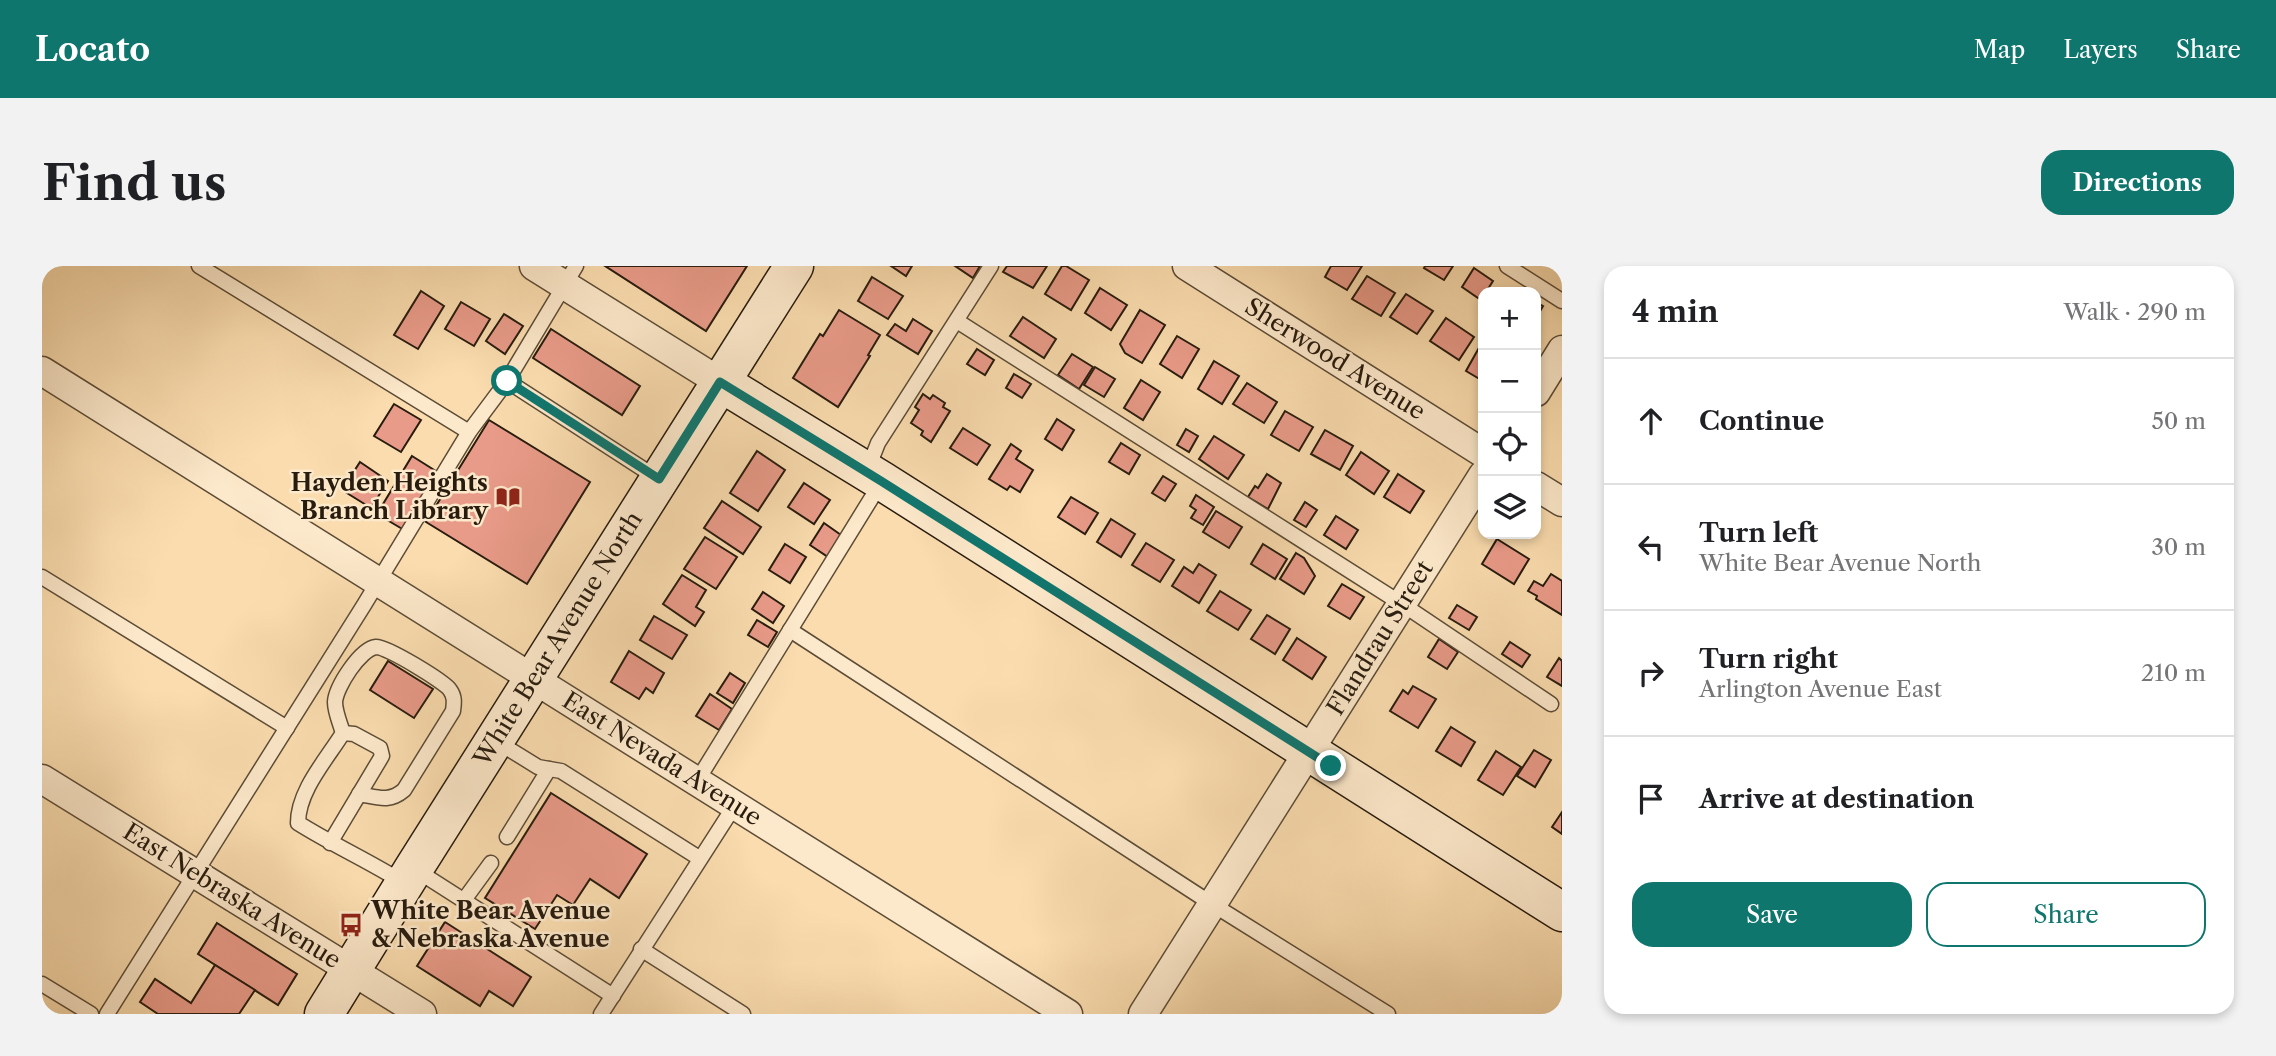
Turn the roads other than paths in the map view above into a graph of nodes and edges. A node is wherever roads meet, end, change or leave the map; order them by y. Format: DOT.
graph roads {
  1 [pos="199,266"];
  2 [pos="534,266"];
  3 [pos="794,266"];
  4 [pos="991,266"];
  5 [pos="1188,266"];
  6 [pos="1507,266"];
  7 [pos="570,275"];
  8 [pos="1562,301"];
  9 [pos="957,321"];
  10 [pos="1562,350"];
  11 [pos="42,371"];
  12 [pos="507,381"];
  13 [pos="720,382"];
  14 [pos="1541,384"];
  15 [pos="469,432"];
  16 [pos="1478,450"];
  17 [pos="1482,476"];
  18 [pos="874,477"];
  19 [pos="659,479"];
  20 [pos="1541,489"];
  21 [pos="1562,502"];
  22 [pos="42,578"];
  23 [pos="378,582"];
  24 [pos="1402,604"];
  25 [pos="790,630"];
  26 [pos="534,678"];
  27 [pos="1552,704"];
  28 [pos="287,727"];
  29 [pos="343,733"];
  30 [pos="495,741"];
  31 [pos="1308,752"];
  32 [pos="549,769"];
  33 [pos="42,779"];
  34 [pos="697,781"];
  35 [pos="359,794"];
  36 [pos="735,805"];
  37 [pos="507,837"];
  38 [pos="330,843"];
  39 [pos="699,858"];
  40 [pos="491,863"];
  41 [pos="196,874"];
  42 [pos="409,876"];
  43 [pos="464,900"];
  44 [pos="1212,904"];
  45 [pos="1562,912"];
  46 [pos="641,949"];
  47 [pos="352,970"];
  48 [pos="42,984"];
  49 [pos="613,996"];
  50 [pos="91,1014"];
  51 [pos="107,1014"];
  52 [pos="324,1014"];
  53 [pos="422,1014"];
  54 [pos="601,1014"];
  55 [pos="743,1014"];
  56 [pos="1068,1014"];
  57 [pos="1143,1014"];
  58 [pos="1388,1014"];
  1 -- 15 [label="lane"];
  2 -- 7 [label="street"];
  3 -- 13 [label="street, White Bear Avenue North"];
  4 -- 9 [label="lane"];
  5 -- 16 [label="street, Sherwood Avenue"];
  6 -- 8 [label="lane"];
  7 -- 12 [label="lane"];
  7 -- 13 [label="street"];
  9 -- 18 [label="lane"];
  9 -- 24 [label="lane"];
  10 -- 14 [label="street"];
  11 -- 23 [label="street, East Nevada Avenue"];
  12 -- 15 [label="lane"];
  12 -- 19 [label="lane"];
  13 -- 18 [label="street"];
  13 -- 19 [label="street, White Bear Avenue North"];
  15 -- 23 [label="lane"];
  17 -- 24 [label="street, Flandrau Street"];
  18 -- 25 [label="lane"];
  18 -- 31 [label="street"];
  19 -- 26 [label="street, White Bear Avenue North"];
  20 -- 21 [label="street"];
  22 -- 28 [label="lane"];
  23 -- 26 [label="street, East Nevada Avenue"];
  23 -- 28 [label="lane"];
  24 -- 27 [label="lane"];
  24 -- 31 [label="street, Flandrau Street"];
  25 -- 34 [label="lane"];
  25 -- 44 [label="lane"];
  26 -- 30 [label="street, White Bear Avenue North"];
  26 -- 34 [label="street, East Nevada Avenue"];
  28 -- 41 [label="lane"];
  29 -- 35 [label="lane"];
  29 -- 35 [label="lane"];
  29 -- 38 [label="lane"];
  30 -- 32 [label="lane"];
  30 -- 42 [label="street, White Bear Avenue North"];
  31 -- 44 [label="street, Flandrau Street"];
  31 -- 45 [label="street"];
  32 -- 37 [label="lane"];
  32 -- 39 [label="lane"];
  33 -- 41 [label="street, East Nebraska Avenue"];
  34 -- 36 [label="street, East Nevada Avenue"];
  35 -- 38 [label="lane"];
  36 -- 39 [label="lane"];
  36 -- 56 [label="street, East Nevada Avenue"];
  38 -- 42 [label="lane"];
  39 -- 46 [label="lane"];
  40 -- 43 [label="lane"];
  41 -- 47 [label="street, East Nebraska Avenue"];
  41 -- 51 [label="lane"];
  42 -- 43 [label="lane"];
  42 -- 47 [label="street, White Bear Avenue North"];
  43 -- 49 [label="lane"];
  44 -- 57 [label="street, Flandrau Street"];
  44 -- 58 [label="lane"];
  46 -- 49 [label="lane"];
  46 -- 55 [label="lane"];
  47 -- 52 [label="street, White Bear Avenue North"];
  47 -- 53 [label="street, East Nebraska Avenue"];
  48 -- 50 [label="lane"];
  49 -- 54 [label="lane"];
}
